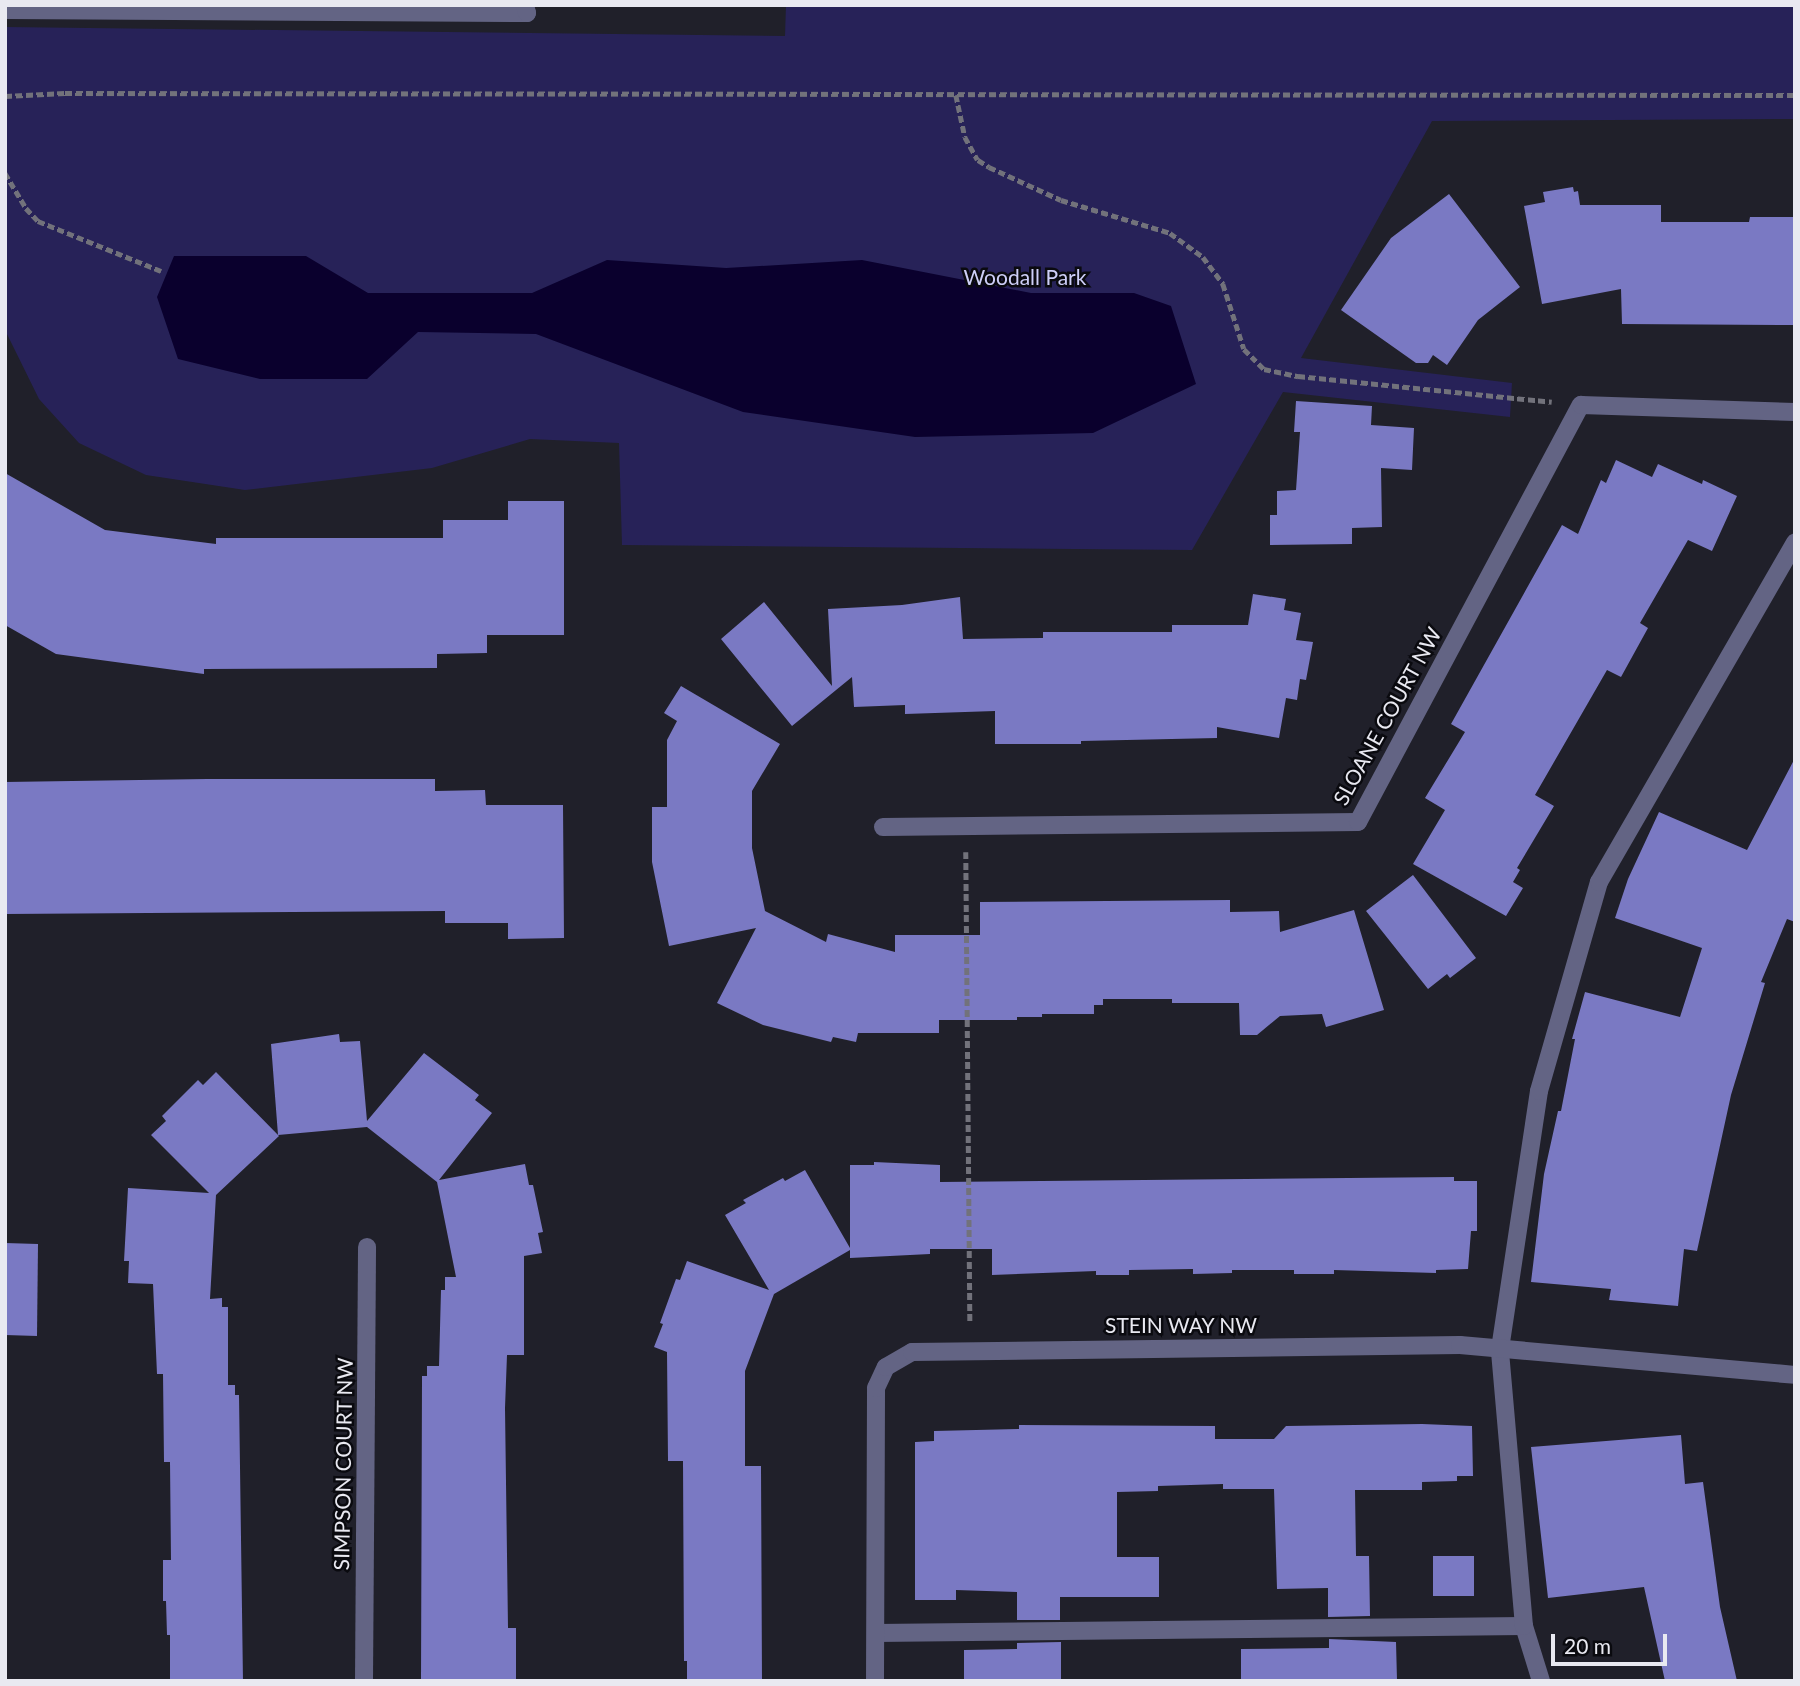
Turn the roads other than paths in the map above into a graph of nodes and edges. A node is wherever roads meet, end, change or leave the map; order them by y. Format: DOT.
graph roads {
  1 [pos="525,5"];
  2 [pos="5,10"];
  3 [pos="1795,412"];
  4 [pos="1795,542"];
  5 [pos="883,827"];
  6 [pos="368,1247"];
  7 [pos="1500,1349"];
  8 [pos="1795,1375"];
  9 [pos="1524,1626"];
  10 [pos="876,1633"];
  11 [pos="363,1681"];
  12 [pos="875,1681"];
  13 [pos="1541,1681"];
  1 -- 2 [label="street"];
  3 -- 5 [label="street, SLOANE COURT NW"];
  4 -- 7 [label="street"];
  6 -- 11 [label="street, SIMPSON COURT NW"];
  7 -- 8 [label="street, STEIN WAY NW"];
  7 -- 9 [label="street"];
  7 -- 10 [label="street, STEIN WAY NW"];
  9 -- 10 [label="street"];
  9 -- 13 [label="street"];
  10 -- 12 [label="street, STEIN WAY NW"];
}
